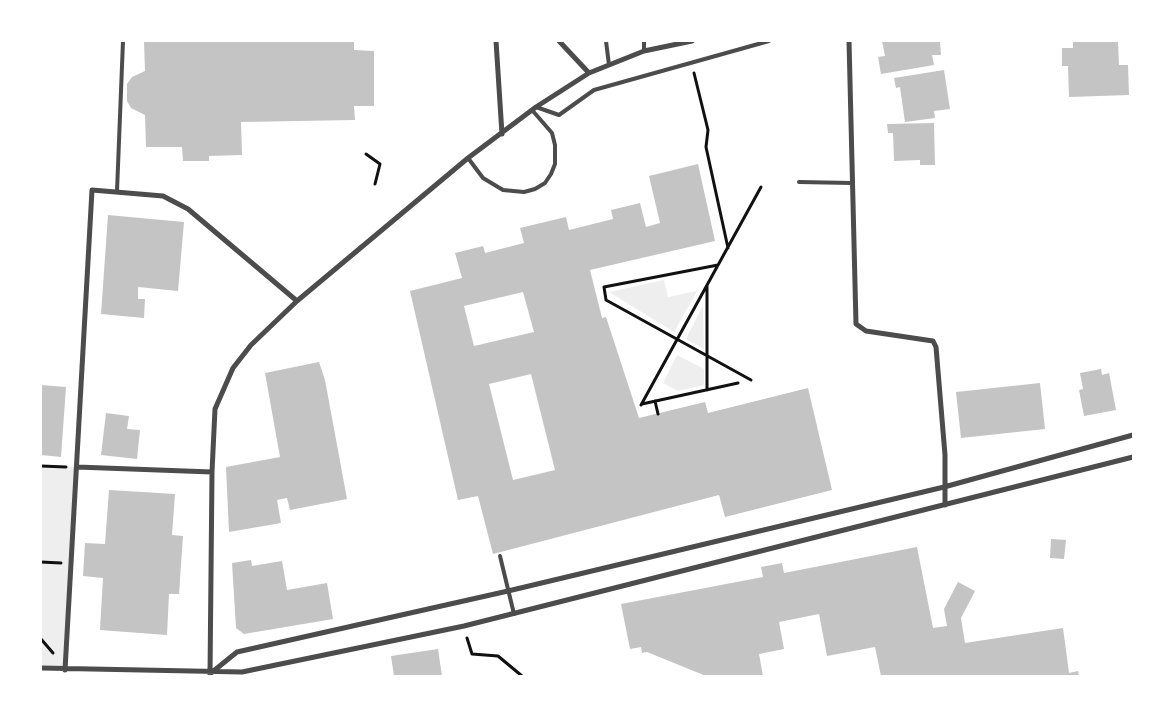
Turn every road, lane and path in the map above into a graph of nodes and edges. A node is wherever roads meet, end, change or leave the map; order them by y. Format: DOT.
graph roads {
  1 [pos="123,41"];
  2 [pos="496,41"];
  3 [pos="559,41"];
  4 [pos="606,41"];
  5 [pos="644,41"];
  6 [pos="692,41"];
  7 [pos="768,41"];
  8 [pos="849,41"];
  9 [pos="644,51"];
  10 [pos="692,62"];
  11 [pos="609,65"];
  12 [pos="589,73"];
  13 [pos="534,109"];
  14 [pos="502,134"];
  15 [pos="366,154"];
  16 [pos="468,158"];
  17 [pos="799,182"];
  18 [pos="852,183"];
  19 [pos="375,184"];
  20 [pos="761,187"];
  21 [pos="117,191"];
  22 [pos="728,248"];
  23 [pos="718,265"];
  24 [pos="707,285"];
  25 [pos="297,301"];
  26 [pos="677,339"];
  27 [pos="707,356"];
  28 [pos="751,380"];
  29 [pos="738,383"];
  30 [pos="707,390"];
  31 [pos="655,401"];
  32 [pos="658,414"];
  33 [pos="1133,435"];
  34 [pos="1133,457"];
  35 [pos="41,466"];
  36 [pos="77,467"];
  37 [pos="212,472"];
  38 [pos="944,487"];
  39 [pos="945,505"];
  40 [pos="500,556"];
  41 [pos="41,562"];
  42 [pos="50,562"];
  43 [pos="508,591"];
  44 [pos="514,614"];
  45 [pos="472,654"];
  46 [pos="41,668"];
  47 [pos="65,670"];
  48 [pos="210,674"];
  49 [pos="522,676"];
  1 -- 21 [label="lane"];
  2 -- 14 [label="street"];
  3 -- 12 [label="street"];
  4 -- 11 [label="lane"];
  5 -- 9 [label="lane"];
  6 -- 9 [label="street"];
  7 -- 10 [label="lane"];
  8 -- 18 [label="street"];
  9 -- 11 [label="street"];
  10 -- 13 [label="lane"];
  10 -- 22 [label="path"];
  11 -- 12 [label="street"];
  12 -- 13 [label="street"];
  13 -- 14 [label="street"];
  13 -- 16 [label="lane"];
  14 -- 16 [label="street"];
  15 -- 19 [label="path"];
  16 -- 25 [label="street"];
  17 -- 18 [label="lane"];
  18 -- 38 [label="street"];
  20 -- 22 [label="path"];
  21 -- 25 [label="street"];
  21 -- 36 [label="street"];
  22 -- 23 [label="path"];
  23 -- 24 [label="path"];
  23 -- 26 [label="path"];
  24 -- 26 [label="path"];
  24 -- 27 [label="path"];
  25 -- 37 [label="street"];
  26 -- 27 [label="path"];
  26 -- 31 [label="path"];
  27 -- 28 [label="path"];
  27 -- 30 [label="path"];
  29 -- 30 [label="path"];
  30 -- 31 [label="path"];
  31 -- 32 [label="path"];
  33 -- 38 [label="street"];
  34 -- 39 [label="street"];
  35 -- 36 [label="path"];
  36 -- 37 [label="street"];
  36 -- 47 [label="street"];
  37 -- 48 [label="street"];
  38 -- 39 [label="street"];
  38 -- 43 [label="street"];
  39 -- 44 [label="street"];
  40 -- 43 [label="lane"];
  41 -- 42 [label="path"];
  43 -- 44 [label="lane"];
  43 -- 48 [label="street"];
  44 -- 48 [label="street"];
  45 -- 49 [label="path"];
  46 -- 47 [label="street"];
  47 -- 48 [label="street"];
}
